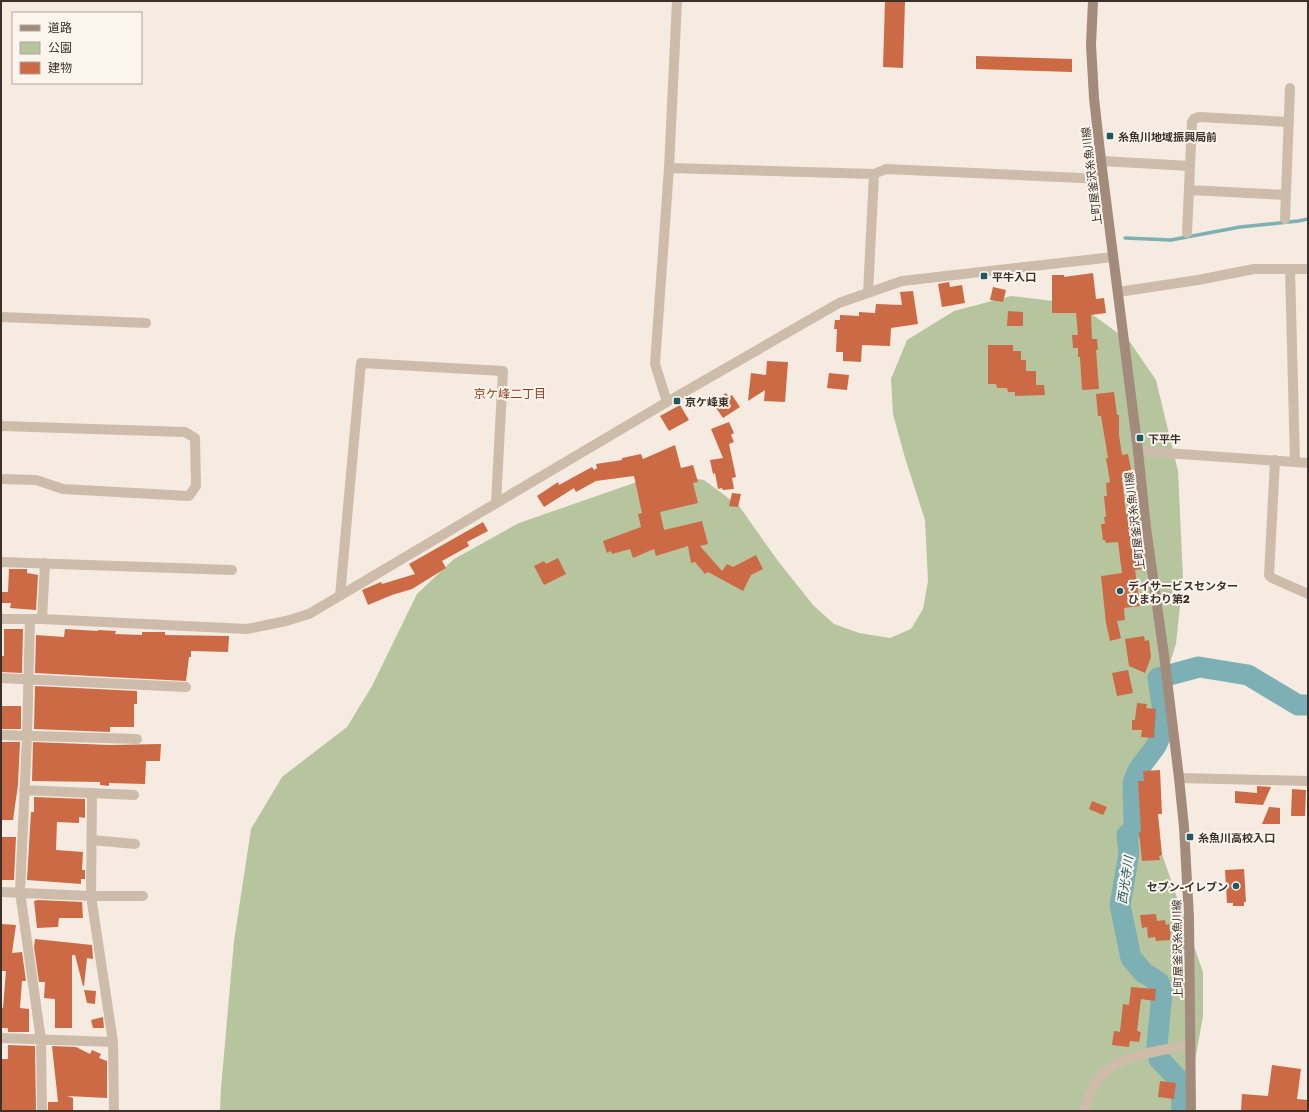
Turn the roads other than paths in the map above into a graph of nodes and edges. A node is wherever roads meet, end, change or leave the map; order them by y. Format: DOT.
graph roads {
  1 [pos="677,1"];
  2 [pos="1093,1"];
  3 [pos="1290,88"];
  4 [pos="1289,122"];
  5 [pos="1101,161"];
  6 [pos="1190,166"];
  7 [pos="669,168"];
  8 [pos="874,174"];
  9 [pos="1103,179"];
  10 [pos="1189,190"];
  11 [pos="1286,195"];
  12 [pos="1285,219"];
  13 [pos="1187,233"];
  14 [pos="1113,256"];
  15 [pos="1290,269"];
  16 [pos="1308,269"];
  17 [pos="1118,292"];
  18 [pos="868,293"];
  19 [pos="1,316"];
  20 [pos="146,323"];
  21 [pos="666,402"];
  22 [pos="1,426"];
  23 [pos="1138,451"];
  24 [pos="1275,460"];
  25 [pos="1295,462"];
  26 [pos="1308,463"];
  27 [pos="1,479"];
  28 [pos="496,503"];
  29 [pos="1,562"];
  30 [pos="45,563"];
  31 [pos="232,570"];
  32 [pos="1308,594"];
  33 [pos="340,596"];
  34 [pos="1,619"];
  35 [pos="30,619"];
  36 [pos="42,619"];
  37 [pos="1,678"];
  38 [pos="29,679"];
  39 [pos="186,687"];
  40 [pos="1,735"];
  41 [pos="27,736"];
  42 [pos="137,739"];
  43 [pos="1179,778"];
  44 [pos="1308,781"];
  45 [pos="24,790"];
  46 [pos="92,793"];
  47 [pos="134,795"];
  48 [pos="92,840"];
  49 [pos="135,844"];
  50 [pos="1,892"];
  51 [pos="20,892"];
  52 [pos="91,896"];
  53 [pos="143,896"];
  54 [pos="1,1038"];
  55 [pos="41,1040"];
  56 [pos="113,1042"];
  57 [pos="1190,1045"];
  58 [pos="42,1111"];
  59 [pos="114,1111"];
  60 [pos="1084,1111"];
  61 [pos="1191,1111"];
  1 -- 7 [label="street"];
  2 -- 5 [label="main road, 上町屋釜沢糸魚川線"];
  3 -- 4 [label="street"];
  4 -- 6 [label="street"];
  4 -- 11 [label="street"];
  5 -- 6 [label="street"];
  5 -- 9 [label="main road, 上町屋釜沢糸魚川線"];
  6 -- 10 [label="street"];
  7 -- 8 [label="street"];
  7 -- 21 [label="street"];
  8 -- 9 [label="street"];
  8 -- 18 [label="street"];
  9 -- 14 [label="main road, 上町屋釜沢糸魚川線"];
  10 -- 11 [label="street"];
  10 -- 13 [label="street"];
  11 -- 12 [label="street"];
  14 -- 17 [label="main road, 上町屋釜沢糸魚川線"];
  14 -- 18 [label="street"];
  15 -- 16 [label="street"];
  15 -- 17 [label="street"];
  15 -- 25 [label="street"];
  17 -- 23 [label="main road, 上町屋釜沢糸魚川線"];
  18 -- 21 [label="street"];
  19 -- 20 [label="street"];
  21 -- 28 [label="street"];
  22 -- 27 [label="street"];
  23 -- 24 [label="street"];
  23 -- 43 [label="main road, 上町屋釜沢糸魚川線"];
  24 -- 25 [label="street"];
  24 -- 32 [label="street"];
  25 -- 26 [label="street"];
  28 -- 33 [label="street"];
  28 -- 33 [label="street"];
  29 -- 30 [label="street"];
  30 -- 31 [label="street"];
  30 -- 36 [label="street"];
  33 -- 36 [label="street"];
  34 -- 35 [label="street"];
  35 -- 36 [label="street"];
  35 -- 38 [label="street"];
  37 -- 38 [label="street"];
  38 -- 39 [label="street"];
  38 -- 41 [label="street"];
  40 -- 41 [label="street"];
  41 -- 42 [label="street"];
  41 -- 45 [label="street"];
  43 -- 44 [label="street"];
  43 -- 57 [label="main road, 上町屋釜沢糸魚川線"];
  45 -- 46 [label="street"];
  45 -- 51 [label="street"];
  46 -- 47 [label="street"];
  46 -- 48 [label="street"];
  48 -- 49 [label="street"];
  48 -- 52 [label="street"];
  50 -- 51 [label="street"];
  51 -- 52 [label="street"];
  51 -- 55 [label="street"];
  52 -- 53 [label="street"];
  52 -- 56 [label="street"];
  54 -- 55 [label="street"];
  55 -- 56 [label="street"];
  55 -- 58 [label="street"];
  56 -- 59 [label="street"];
  57 -- 60 [label="street"];
  57 -- 61 [label="main road, 上町屋釜沢糸魚川線"];
}
